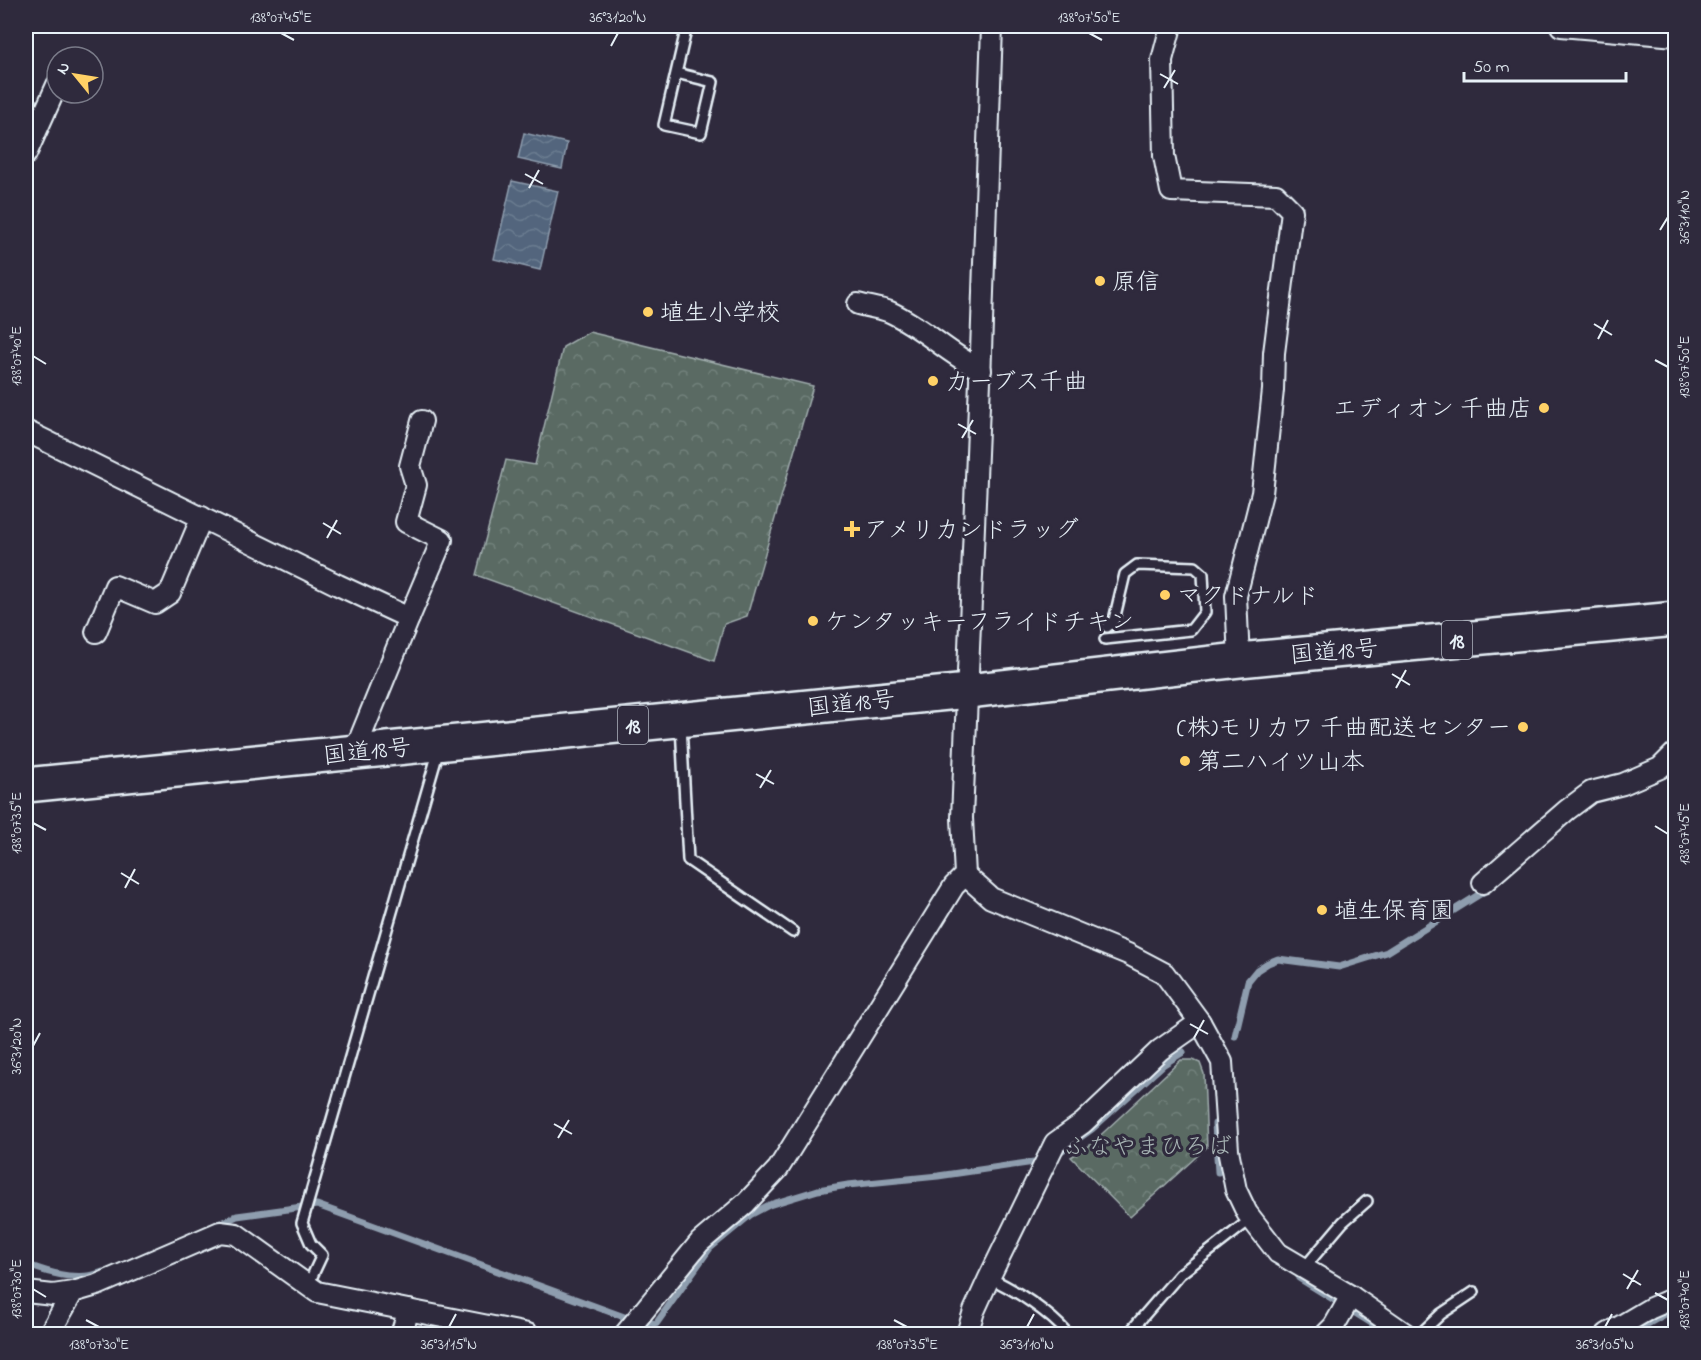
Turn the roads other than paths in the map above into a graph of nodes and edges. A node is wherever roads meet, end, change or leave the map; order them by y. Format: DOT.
graph roads {
  1 [pos="687,26"];
  2 [pos="992,26"];
  3 [pos="1171,26"];
  4 [pos="1561,26"];
  5 [pos="1676,36"];
  6 [pos="676,73"];
  7 [pos="48,105"];
  8 [pos="26,154"];
  9 [pos="858,304"];
  10 [pos="981,370"];
  11 [pos="422,421"];
  12 [pos="26,430"];
  13 [pos="202,517"];
  14 [pos="409,618"];
  15 [pos="1676,619"];
  16 [pos="1107,627"];
  17 [pos="96,632"];
  18 [pos="1105,639"];
  19 [pos="1239,660"];
  20 [pos="968,691"];
  21 [pos="681,720"];
  22 [pos="440,744"];
  23 [pos="1676,752"];
  24 [pos="354,753"];
  25 [pos="26,785"];
  26 [pos="965,875"];
  27 [pos="1483,883"];
  28 [pos="793,932"];
  29 [pos="1200,1022"];
  30 [pos="1367,1201"];
  31 [pos="1251,1218"];
  32 [pos="1305,1268"];
  33 [pos="989,1278"];
  34 [pos="308,1285"];
  35 [pos="26,1292"];
  36 [pos="73,1292"];
  37 [pos="1473,1293"];
  38 [pos="1351,1296"];
  39 [pos="1676,1300"];
  40 [pos="409,1311"];
  41 [pos="633,1325"];
  42 [pos="49,1335"];
  43 [pos="401,1335"];
  44 [pos="528,1335"];
  45 [pos="967,1335"];
  46 [pos="1068,1335"];
  47 [pos="1128,1335"];
  48 [pos="1326,1335"];
  49 [pos="1406,1335"];
  50 [pos="1420,1335"];
  51 [pos="1607,1335"];
  1 -- 6 [label="lane"];
  2 -- 10 [label="street"];
  3 -- 19 [label="street"];
  4 -- 5 [label="street"];
  6 -- 6 [label="lane"];
  7 -- 8 [label="street"];
  9 -- 10 [label="street"];
  10 -- 20 [label="street"];
  11 -- 14 [label="street"];
  12 -- 13 [label="street"];
  13 -- 14 [label="street"];
  13 -- 17 [label="street"];
  14 -- 24 [label="street"];
  15 -- 19 [label="highway, 国道18号 / 18"];
  16 -- 18 [label="lane"];
  19 -- 20 [label="highway, 国道18号 / 18"];
  20 -- 21 [label="highway, 国道18号 / 18"];
  20 -- 26 [label="street"];
  21 -- 22 [label="highway, 国道18号 / 18"];
  21 -- 28 [label="lane"];
  22 -- 24 [label="highway, 国道18号 / 18"];
  22 -- 34 [label="lane"];
  23 -- 27 [label="street"];
  24 -- 25 [label="highway, 国道18号 / 18"];
  26 -- 29 [label="street"];
  26 -- 41 [label="street"];
  29 -- 31 [label="street"];
  29 -- 33 [label="street"];
  30 -- 32 [label="lane"];
  31 -- 32 [label="street"];
  31 -- 47 [label="lane"];
  32 -- 38 [label="street"];
  33 -- 45 [label="street"];
  33 -- 46 [label="lane"];
  34 -- 36 [label="street"];
  34 -- 40 [label="street"];
  35 -- 36 [label="street"];
  36 -- 42 [label="street"];
  37 -- 50 [label="lane"];
  38 -- 48 [label="street"];
  38 -- 49 [label="street"];
  39 -- 51 [label="street"];
  40 -- 43 [label="street"];
  40 -- 44 [label="street"];
}
